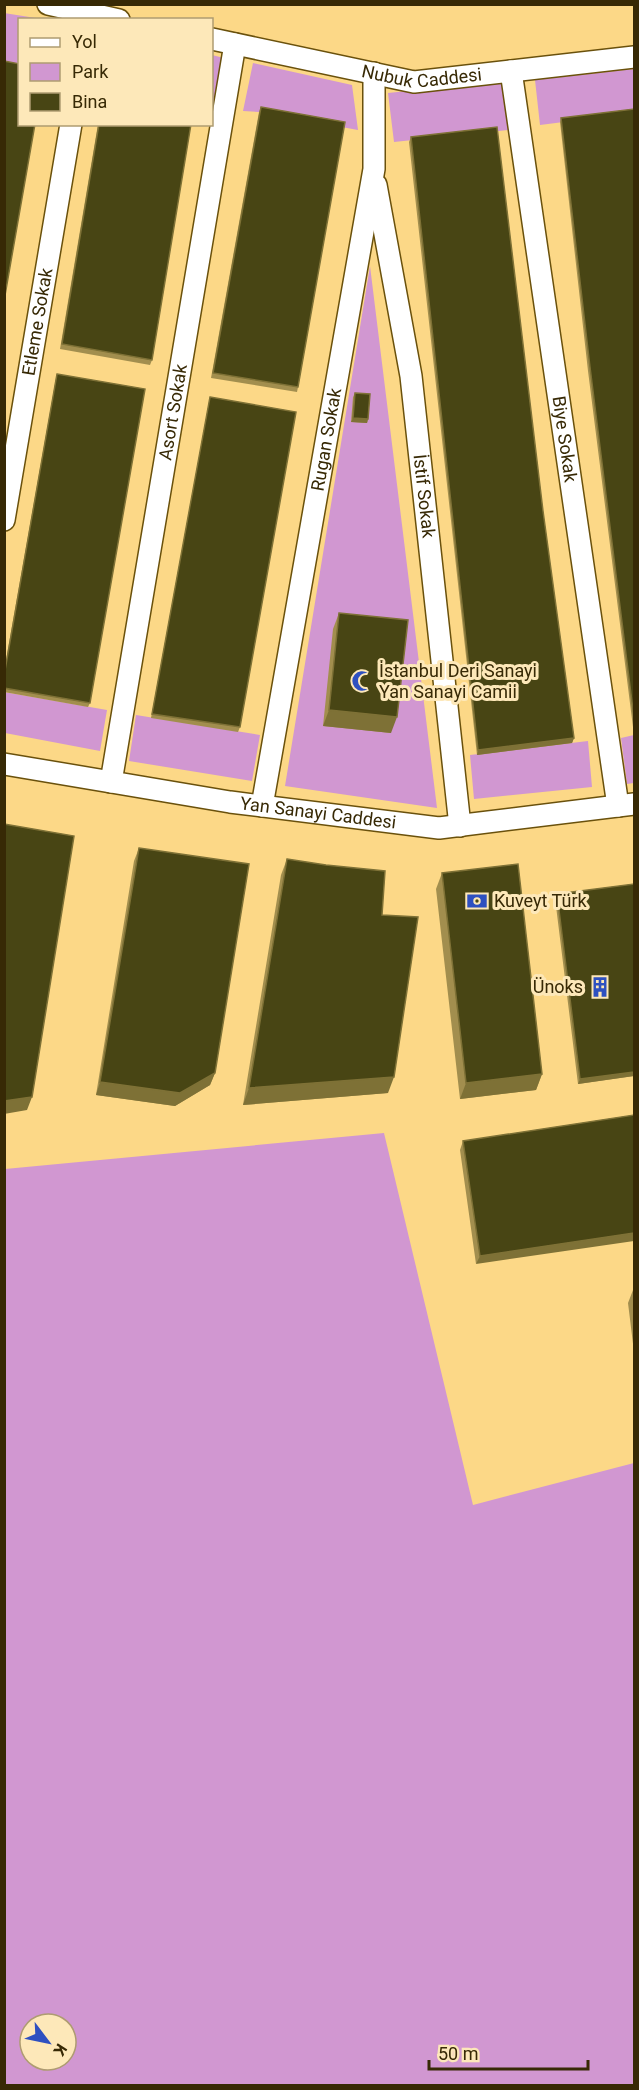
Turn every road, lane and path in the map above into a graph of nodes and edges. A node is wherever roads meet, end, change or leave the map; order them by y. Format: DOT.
graph roads {
  1 [pos="48,4"];
  2 [pos="89,16"];
  3 [pos="104,18"];
  4 [pos="213,39"];
  5 [pos="235,44"];
  6 [pos="634,57"];
  7 [pos="511,71"];
  8 [pos="374,73"];
  9 [pos="71,126"];
  10 [pos="374,169"];
  11 [pos="4,520"];
  12 [pos="4,764"];
  13 [pos="111,782"];
  14 [pos="626,805"];
  15 [pos="262,806"];
  16 [pos="460,825"];
  1 -- 2 [label="street"];
  2 -- 3 [label="street"];
  4 -- 5 [label="street, Nubuk Caddesi"];
  5 -- 8 [label="street, Nubuk Caddesi"];
  5 -- 13 [label="street, Asort Sokak"];
  6 -- 7 [label="street, Nubuk Caddesi"];
  7 -- 8 [label="street, Nubuk Caddesi"];
  7 -- 14 [label="street, Biye Sokak"];
  8 -- 10 [label="street, Rugan Sokak"];
  9 -- 11 [label="street, Etleme Sokak"];
  10 -- 15 [label="street, Rugan Sokak"];
  10 -- 16 [label="street, İstif Sokak"];
  12 -- 13 [label="street, Yan Sanayi Caddesi"];
  13 -- 15 [label="street, Yan Sanayi Caddesi"];
  14 -- 16 [label="street, Yan Sanayi Caddesi"];
  15 -- 16 [label="street, Yan Sanayi Caddesi"];
}
